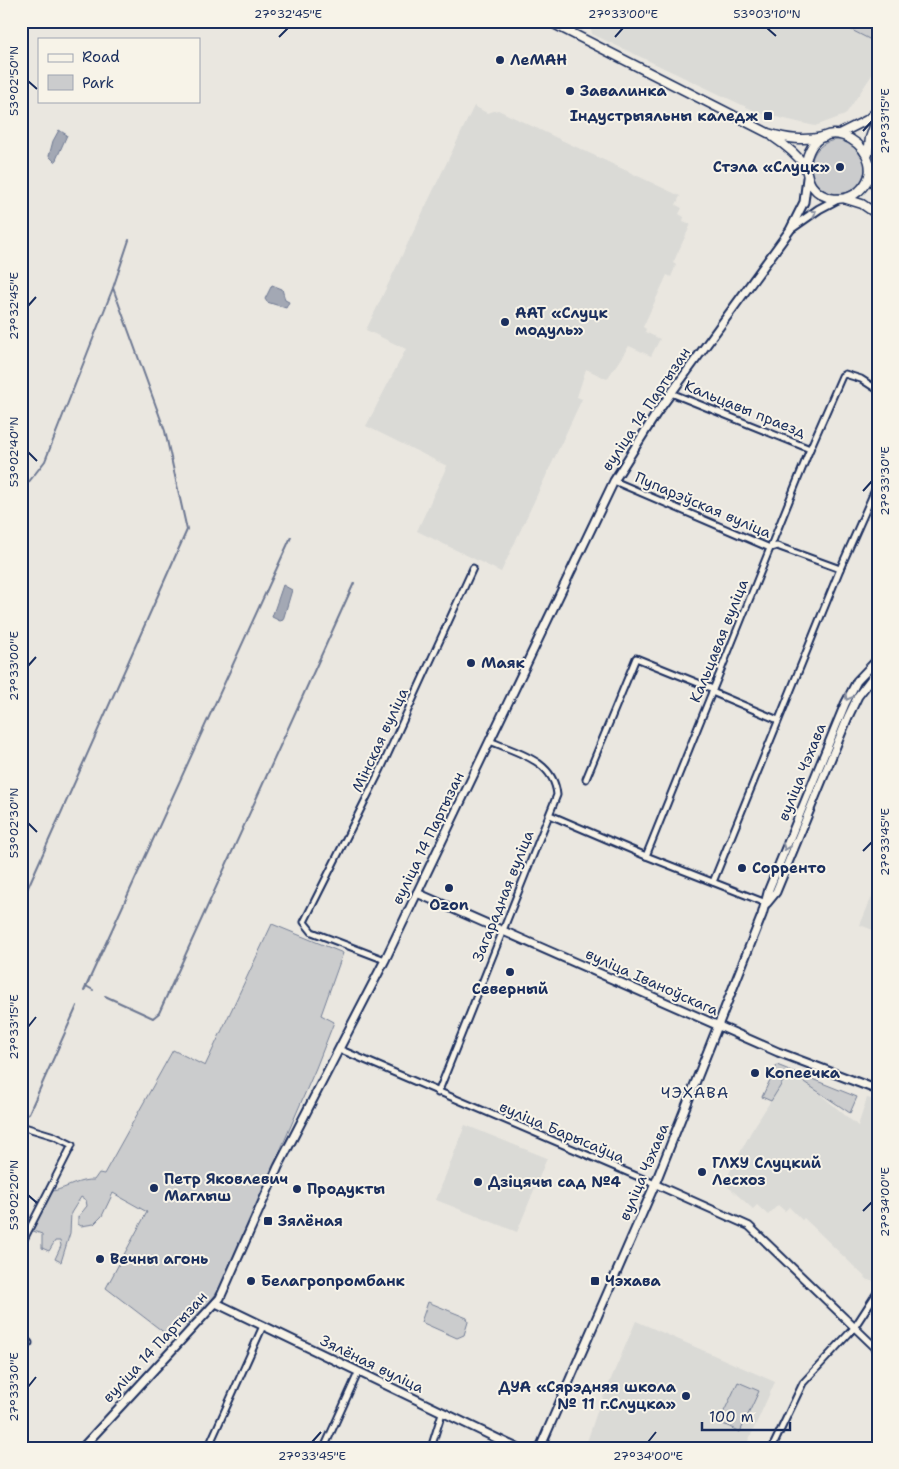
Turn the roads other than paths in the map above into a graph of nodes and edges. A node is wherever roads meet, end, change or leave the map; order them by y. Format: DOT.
graph roads {
  1 [pos="548,21"];
  2 [pos="878,110"];
  3 [pos="878,115"];
  4 [pos="768,132"];
  5 [pos="838,134"];
  6 [pos="824,137"];
  7 [pos="868,154"];
  8 [pos="871,165"];
  9 [pos="805,167"];
  10 [pos="807,178"];
  11 [pos="878,196"];
  12 [pos="842,199"];
  13 [pos="878,215"];
  14 [pos="790,230"];
  15 [pos="878,390"];
  16 [pos="671,393"];
  17 [pos="810,449"];
  18 [pos="614,481"];
  19 [pos="878,483"];
  20 [pos="770,548"];
  21 [pos="473,568"];
  22 [pos="840,569"];
  23 [pos="878,659"];
  24 [pos="878,670"];
  25 [pos="713,690"];
  26 [pos="778,720"];
  27 [pos="490,741"];
  28 [pos="586,779"];
  29 [pos="550,815"];
  30 [pos="646,856"];
  31 [pos="713,882"];
  32 [pos="417,893"];
  33 [pos="766,903"];
  34 [pos="502,932"];
  35 [pos="385,960"];
  36 [pos="718,1026"];
  37 [pos="340,1049"];
  38 [pos="878,1090"];
  39 [pos="438,1093"];
  40 [pos="21,1126"];
  41 [pos="655,1184"];
  42 [pos="21,1230"];
  43 [pos="28,1233"];
  44 [pos="21,1245"];
  45 [pos="878,1291"];
  46 [pos="216,1303"];
  47 [pos="263,1326"];
  48 [pos="854,1328"];
  49 [pos="21,1336"];
  50 [pos="878,1350"];
  51 [pos="21,1352"];
  52 [pos="358,1373"];
  53 [pos="442,1413"];
  54 [pos="82,1448"];
  55 [pos="208,1448"];
  56 [pos="324,1448"];
  57 [pos="431,1448"];
  58 [pos="517,1448"];
  59 [pos="540,1448"];
  60 [pos="772,1448"];
  1 -- 4 [label="main road"];
  2 -- 5 [label="main road"];
  3 -- 7 [label="main road"];
  4 -- 6 [label="main road"];
  4 -- 9 [label="main road"];
  5 -- 6 [label="main road"];
  5 -- 7 [label="main road"];
  6 -- 9 [label="main road"];
  7 -- 8 [label="main road"];
  8 -- 11 [label="main road"];
  8 -- 12 [label="main road"];
  9 -- 10 [label="main road"];
  10 -- 12 [label="main road"];
  10 -- 14 [label="main road, вуліца 14 Партызан"];
  12 -- 13 [label="main road"];
  14 -- 12 [label="main road, вуліца 14 Партызан, one-way"];
  14 -- 16 [label="main road, вуліца 14 Партызан"];
  15 -- 17 [label="street, Кальцавая вуліца"];
  16 -- 17 [label="street, Кальцавы праезд"];
  16 -- 18 [label="main road, вуліца 14 Партызан"];
  17 -- 20 [label="street, Кальцавая вуліца"];
  18 -- 20 [label="street, Пупарэўская вуліца"];
  18 -- 27 [label="main road, вуліца 14 Партызан"];
  19 -- 22 [label="street"];
  20 -- 22 [label="street, Пупарэўская вуліца"];
  20 -- 25 [label="street, Кальцавая вуліца"];
  21 -- 35 [label="street, Мінская вуліца"];
  22 -- 26 [label="street"];
  23 -- 33 [label="main road, вуліца Чэхава, one-way"];
  24 -- 33 [label="main road, вуліца Чэхава"];
  25 -- 26 [label="street"];
  25 -- 28 [label="street"];
  25 -- 30 [label="street, Кальцавая вуліца"];
  26 -- 31 [label="street"];
  27 -- 29 [label="street, Загарадная вуліца"];
  27 -- 32 [label="main road, вуліца 14 Партызан"];
  29 -- 30 [label="street"];
  29 -- 34 [label="street, Загарадная вуліца"];
  30 -- 31 [label="street"];
  31 -- 33 [label="street"];
  32 -- 34 [label="main road, вуліца Іваноўскага"];
  32 -- 35 [label="main road, вуліца 14 Партызан"];
  33 -- 36 [label="main road, вуліца Чэхава"];
  34 -- 36 [label="main road, вуліца Іваноўскага"];
  34 -- 39 [label="street, Загарадная вуліца"];
  35 -- 37 [label="main road, вуліца 14 Партызан"];
  36 -- 38 [label="main road, вуліца Іваноўскага"];
  36 -- 41 [label="main road, вуліца Чэхава"];
  37 -- 39 [label="street, вуліца Барысаўца"];
  37 -- 46 [label="main road, вуліца 14 Партызан"];
  39 -- 41 [label="street, вуліца Барысаўца"];
  40 -- 43 [label="street"];
  41 -- 48 [label="street, вуліца Барысаўца"];
  41 -- 59 [label="main road, вуліца Чэхава"];
  42 -- 43 [label="street"];
  43 -- 44 [label="street"];
  45 -- 48 [label="street"];
  46 -- 47 [label="main road, Зялёная вуліца"];
  46 -- 54 [label="main road, вуліца 14 Партызан"];
  47 -- 52 [label="main road, Зялёная вуліца"];
  47 -- 55 [label="street"];
  48 -- 50 [label="street, вуліца Барысаўца"];
  48 -- 60 [label="street"];
  49 -- 51 [label="street"];
  52 -- 53 [label="main road, Зялёная вуліца"];
  52 -- 56 [label="street"];
  53 -- 57 [label="street"];
  53 -- 58 [label="main road, Зялёная вуліца"];
}
